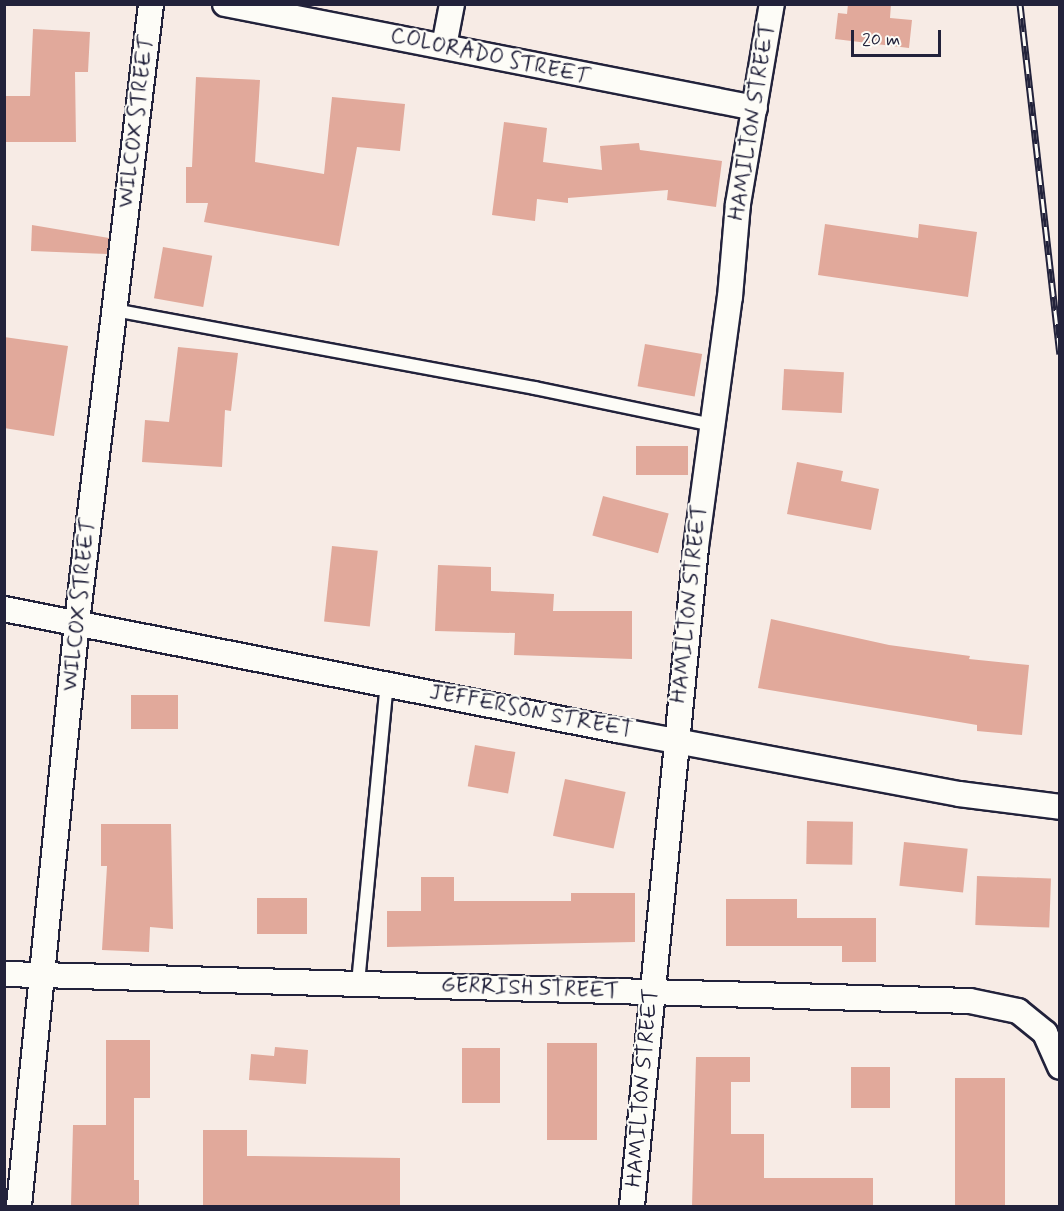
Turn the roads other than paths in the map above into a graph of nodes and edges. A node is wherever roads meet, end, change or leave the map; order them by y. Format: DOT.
graph roads {
  1 [pos="151,4"];
  2 [pos="225,4"];
  3 [pos="452,4"];
  4 [pos="772,4"];
  5 [pos="444,46"];
  6 [pos="755,108"];
  7 [pos="114,310"];
  8 [pos="712,425"];
  9 [pos="4,609"];
  10 [pos="77,622"];
  11 [pos="387,684"];
  12 [pos="675,738"];
  13 [pos="1059,807"];
  14 [pos="4,974"];
  15 [pos="42,974"];
  16 [pos="358,983"];
  17 [pos="652,994"];
  18 [pos="1059,1067"];
  19 [pos="19,1206"];
  20 [pos="632,1206"];
  1 -- 7 [label="street, WILCOX STREET"];
  2 -- 5 [label="street, COLORADO STREET"];
  3 -- 5 [label="street"];
  4 -- 6 [label="street, HAMILTON STREET"];
  5 -- 6 [label="street, COLORADO STREET"];
  6 -- 8 [label="street, HAMILTON STREET"];
  7 -- 8 [label="lane"];
  7 -- 10 [label="street, WILCOX STREET"];
  8 -- 12 [label="street, HAMILTON STREET"];
  9 -- 10 [label="street, JEFFERSON STREET"];
  10 -- 11 [label="street, JEFFERSON STREET"];
  10 -- 15 [label="street, WILCOX STREET"];
  11 -- 12 [label="street, JEFFERSON STREET"];
  11 -- 16 [label="lane"];
  12 -- 13 [label="street, JEFFERSON STREET"];
  12 -- 17 [label="street, HAMILTON STREET"];
  14 -- 15 [label="street, GERRISH STREET"];
  15 -- 16 [label="street, GERRISH STREET"];
  15 -- 19 [label="street, WILCOX STREET"];
  16 -- 17 [label="street, GERRISH STREET"];
  17 -- 18 [label="street, GERRISH STREET"];
  17 -- 20 [label="street, HAMILTON STREET"];
}
